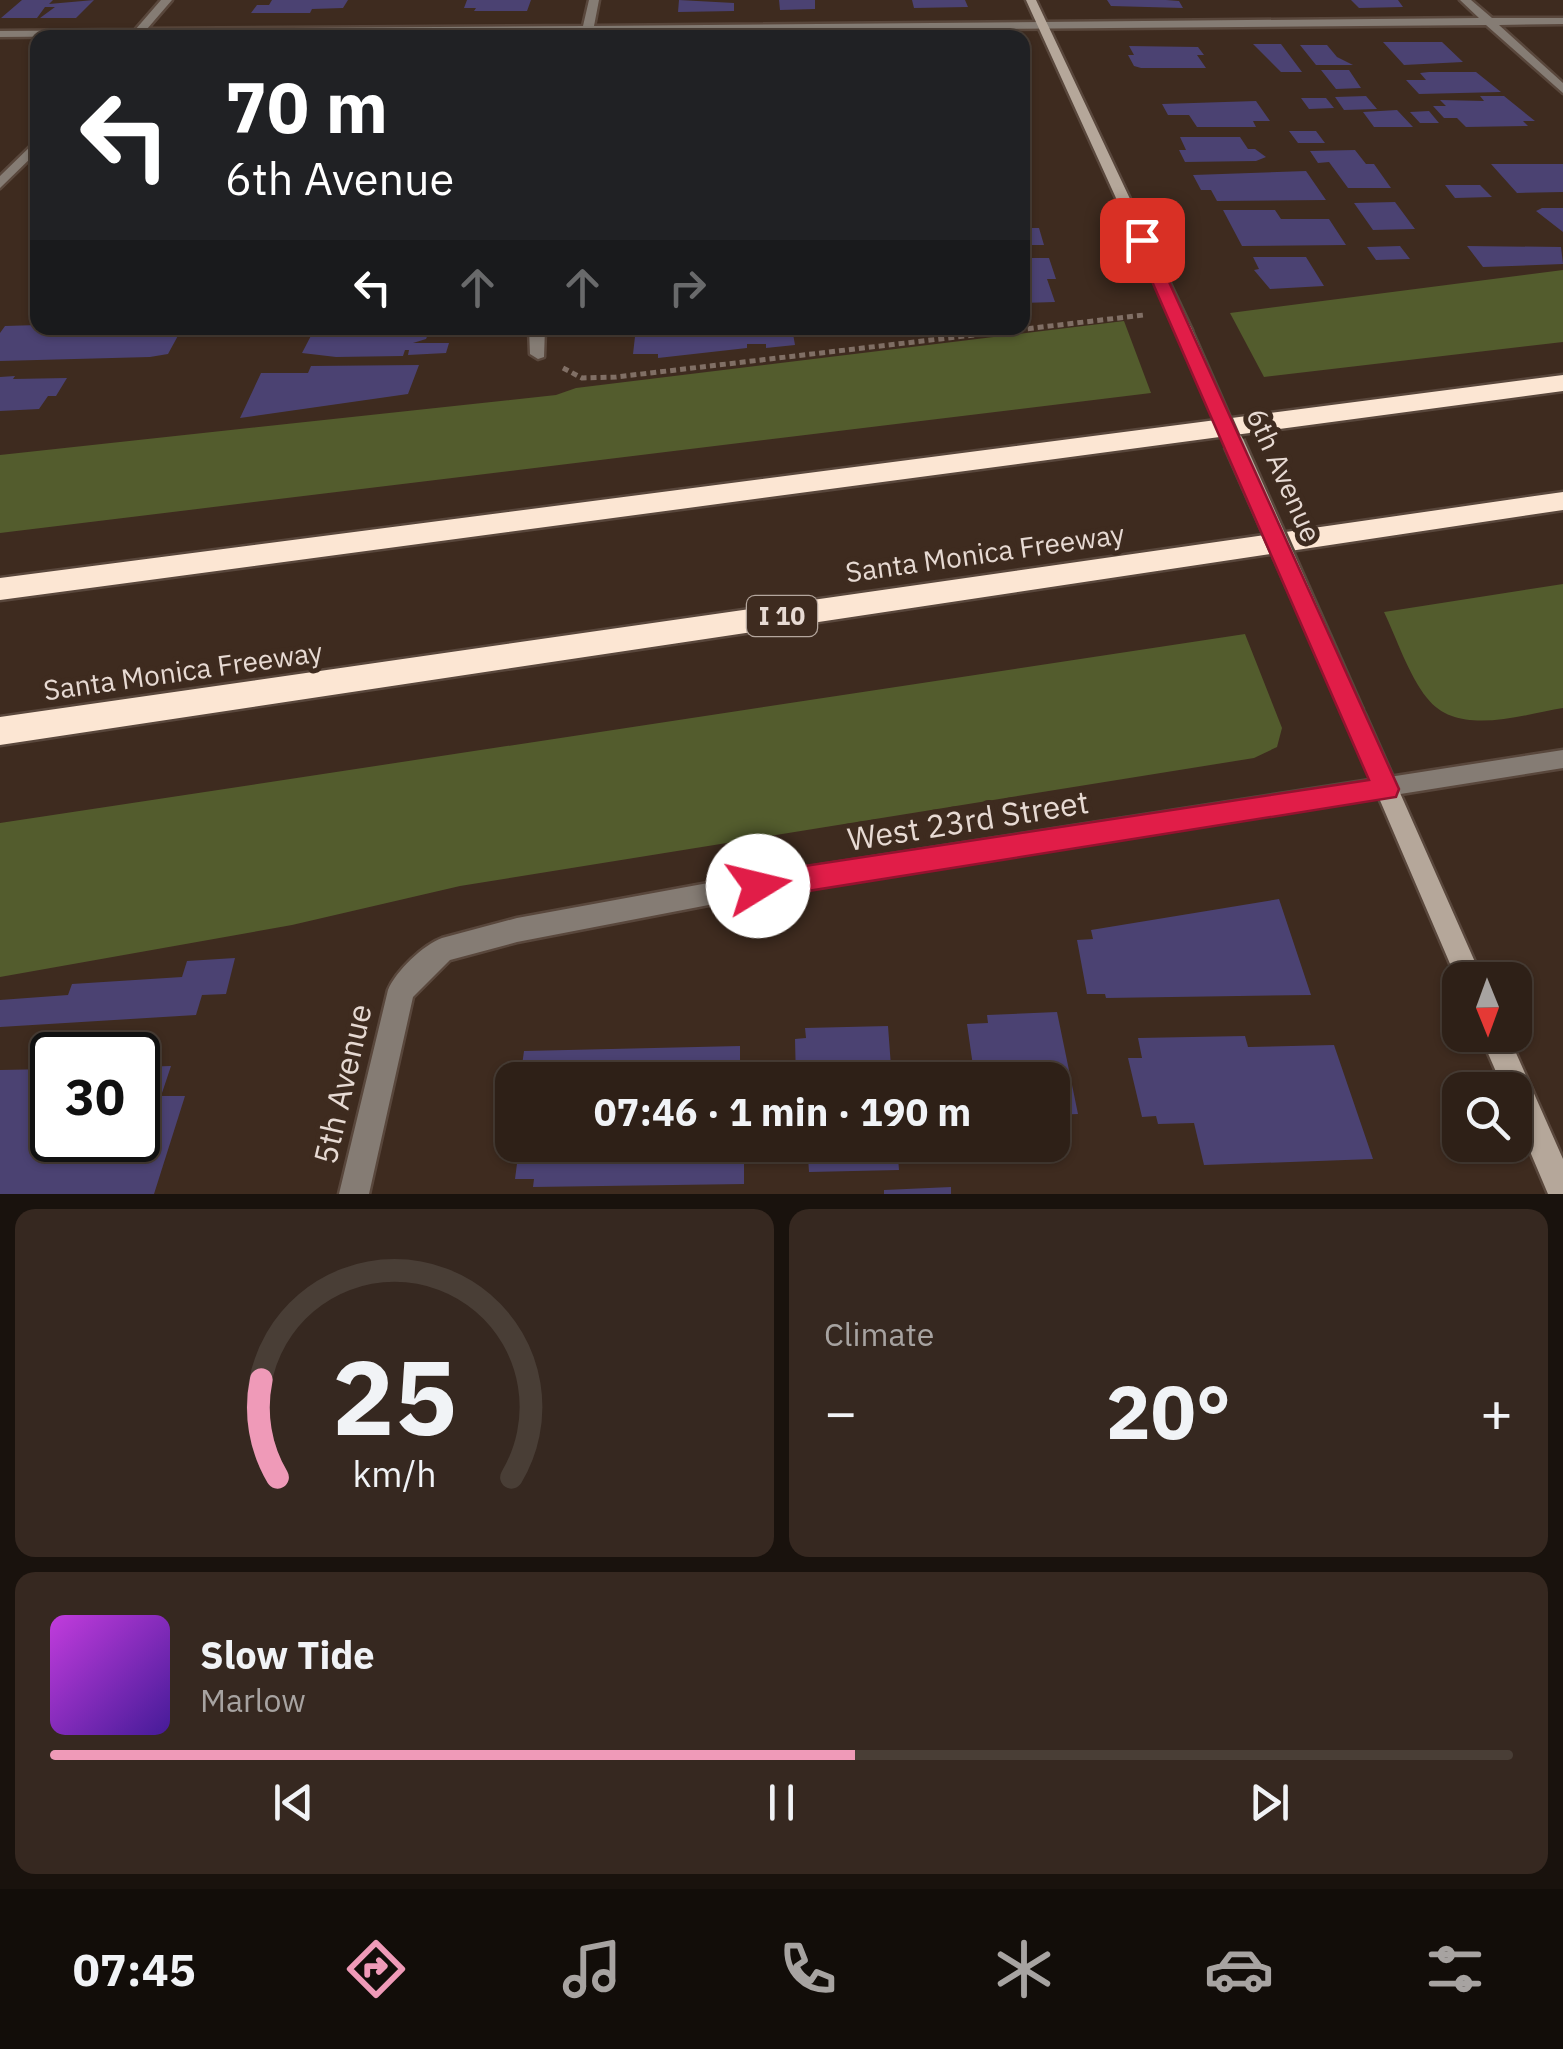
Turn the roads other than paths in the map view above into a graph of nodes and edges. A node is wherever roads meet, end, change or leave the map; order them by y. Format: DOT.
graph roads {
  1 [pos="167,0"];
  2 [pos="594,0"];
  3 [pos="1031,0"];
  4 [pos="1465,0"];
  5 [pos="1563,21"];
  6 [pos="1488,22"];
  7 [pos="1041,24"];
  8 [pos="140,30"];
  9 [pos="588,30"];
  10 [pos="738,30"];
  11 [pos="0,34"];
  12 [pos="30,34"];
  13 [pos="1563,89"];
  14 [pos="30,152"];
  15 [pos="0,184"];
  16 [pos="537,335"];
  17 [pos="538,354"];
  18 [pos="1563,383"];
  19 [pos="1563,501"];
  20 [pos="256,555"];
  21 [pos="0,578"];
  22 [pos="0,589"];
  23 [pos="0,731"];
  24 [pos="1563,759"];
  25 [pos="1386,789"];
  26 [pos="1462,962"];
  27 [pos="401,990"];
  28 [pos="1501,1052"];
  29 [pos="1563,1193"];
  30 [pos="354,1194"];
  1 -- 8 [label="street"];
  2 -- 9 [label="street"];
  3 -- 7 [label="street, 6th Avenue"];
  4 -- 6 [label="street"];
  5 -- 6 [label="street"];
  6 -- 7 [label="street"];
  6 -- 13 [label="street"];
  7 -- 10 [label="street"];
  7 -- 25 [label="street, 6th Avenue, bridge"];
  11 -- 12 [label="street"];
  14 -- 15 [label="street"];
  16 -- 17 [label="street"];
  18 -- 20 [label="highway"];
  19 -- 23 [label="highway, Santa Monica Freeway / I 10"];
  20 -- 21 [label="highway"];
  20 -- 22 [label="highway"];
  24 -- 25 [label="street, West 23rd Street"];
  25 -- 26 [label="street, 6th Avenue"];
  25 -- 27 [label="street, West 23rd Street"];
  27 -- 30 [label="street, 5th Avenue"];
  28 -- 29 [label="street"];
}
